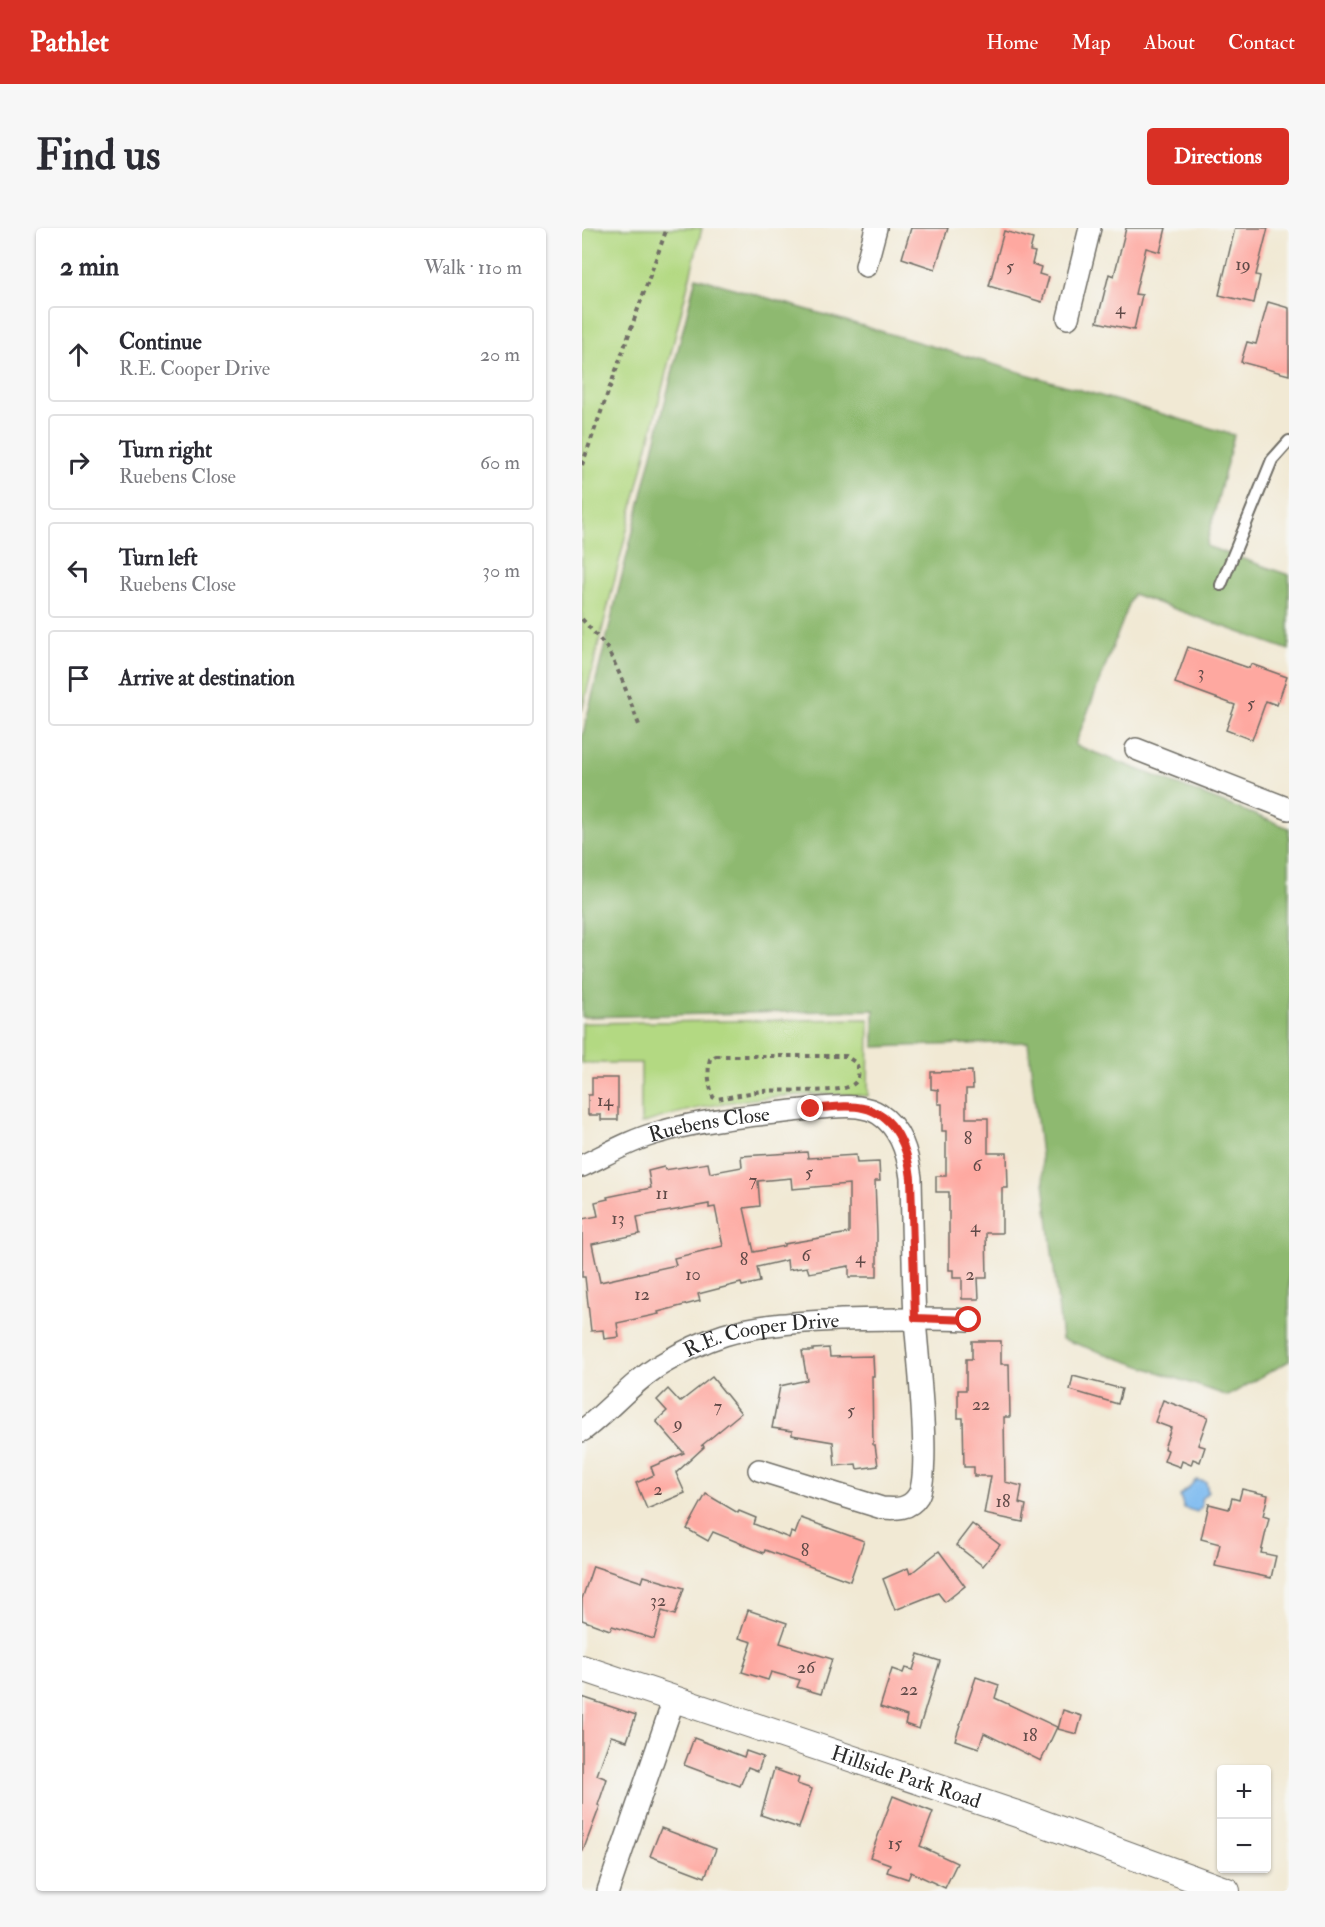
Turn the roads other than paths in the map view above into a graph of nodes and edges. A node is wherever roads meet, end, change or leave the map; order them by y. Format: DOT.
graph roads {
  1 [pos="876,228"];
  2 [pos="1090,228"];
  3 [pos="866,266"];
  4 [pos="1068,318"];
  5 [pos="1289,441"];
  6 [pos="1221,585"];
  7 [pos="1136,749"];
  8 [pos="1289,809"];
  9 [pos="582,1166"];
  10 [pos="915,1318"];
  11 [pos="969,1320"];
  12 [pos="582,1431"];
  13 [pos="759,1470"];
  14 [pos="582,1668"];
  15 [pos="674,1699"];
  16 [pos="608,1891"];
  17 [pos="1227,1891"];
  1 -- 3 [label="street"];
  2 -- 4 [label="street"];
  5 -- 6 [label="lane"];
  7 -- 8 [label="street"];
  9 -- 10 [label="street, Ruebens Close"];
  10 -- 11 [label="street, R.E. Cooper Drive"];
  10 -- 12 [label="street, R.E. Cooper Drive"];
  10 -- 13 [label="street, Ruebens Close"];
  14 -- 15 [label="street, Hillside Park Road"];
  15 -- 16 [label="street"];
  15 -- 17 [label="street, Hillside Park Road"];
}
